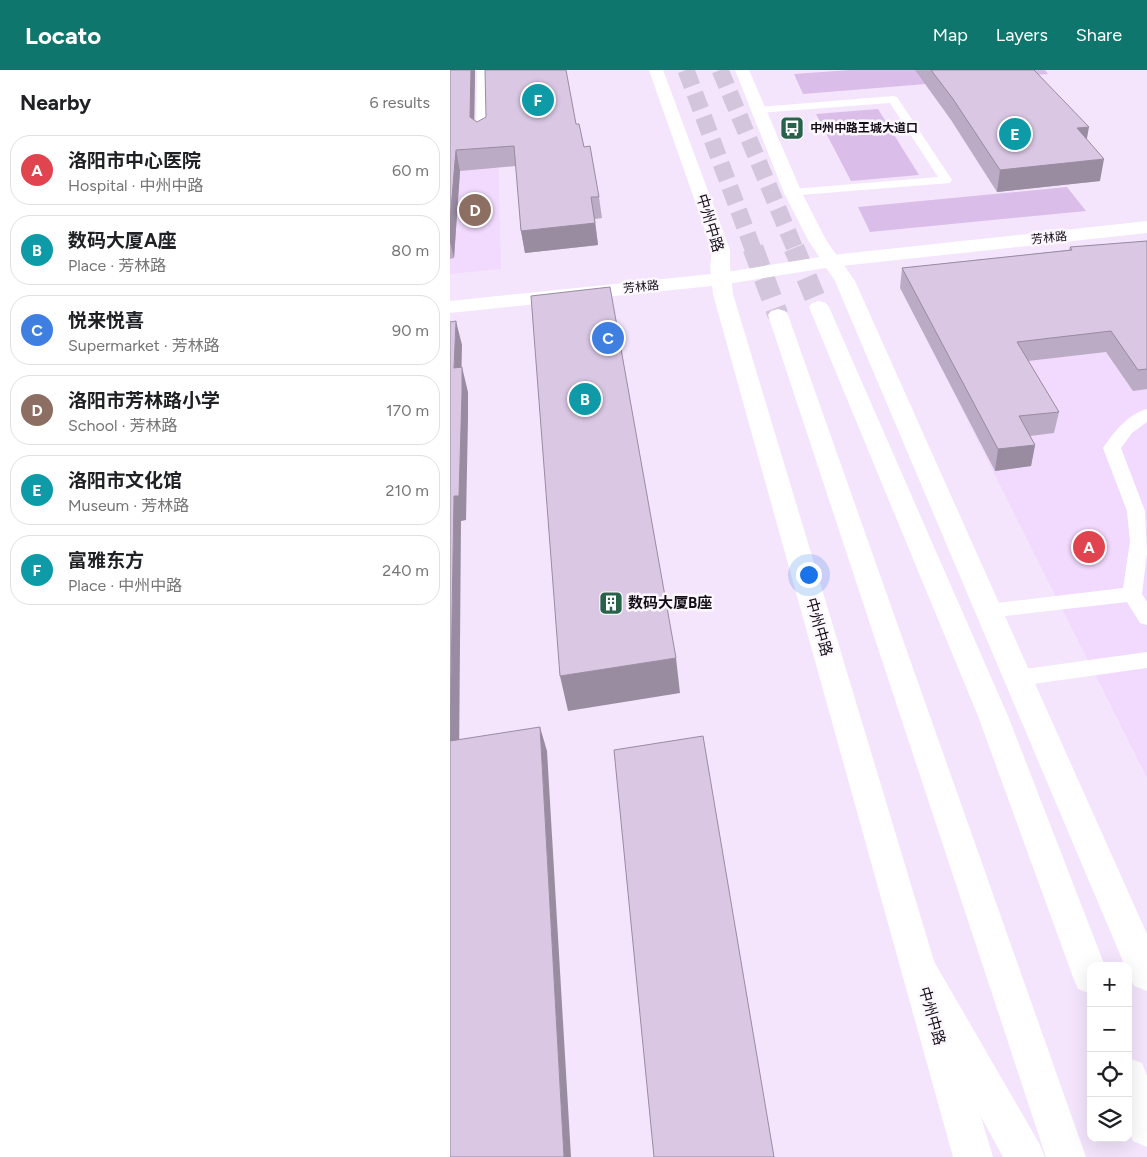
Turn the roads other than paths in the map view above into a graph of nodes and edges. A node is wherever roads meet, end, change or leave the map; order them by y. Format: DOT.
graph roads {
  1 [pos="482,70"];
  2 [pos="656,70"];
  3 [pos="742,70"];
  4 [pos="759,110"];
  5 [pos="482,137"];
  6 [pos="793,193"];
  7 [pos="1147,227"];
  8 [pos="832,261"];
  9 [pos="720,272"];
  10 [pos="450,293"];
  11 [pos="450,307"];
  12 [pos="819,307"];
  13 [pos="778,315"];
  14 [pos="1147,414"];
  15 [pos="1132,594"];
  16 [pos="988,610"];
  17 [pos="1147,618"];
  18 [pos="1147,660"];
  19 [pos="1018,678"];
  20 [pos="1087,966"];
  21 [pos="919,970"];
  22 [pos="1147,974"];
  23 [pos="1132,1088"];
  24 [pos="1147,1127"];
  25 [pos="973,1157"];
  26 [pos="1025,1157"];
  27 [pos="1066,1157"];
  1 -- 5 [label="lane"];
  2 -- 9 [label="main road, 中州中路"];
  3 -- 4 [label="main road"];
  4 -- 6 [label="main road"];
  4 -- 6 [label="lane"];
  6 -- 8 [label="main road"];
  7 -- 8 [label="main road, 芳林路"];
  8 -- 9 [label="main road, 芳林路"];
  8 -- 16 [label="main road"];
  9 -- 10 [label="main road, 芳林路"];
  9 -- 11 [label="main road, 芳林路"];
  9 -- 21 [label="main road, 中州中路"];
  12 -- 20 [label="main road"];
  13 -- 27 [label="main road"];
  14 -- 15 [label="lane"];
  15 -- 16 [label="lane"];
  15 -- 17 [label="lane"];
  16 -- 19 [label="main road"];
  18 -- 19 [label="lane"];
  19 -- 22 [label="main road"];
  21 -- 25 [label="main road, 中州中路"];
  21 -- 26 [label="main road"];
  23 -- 24 [label="main road"];
}
